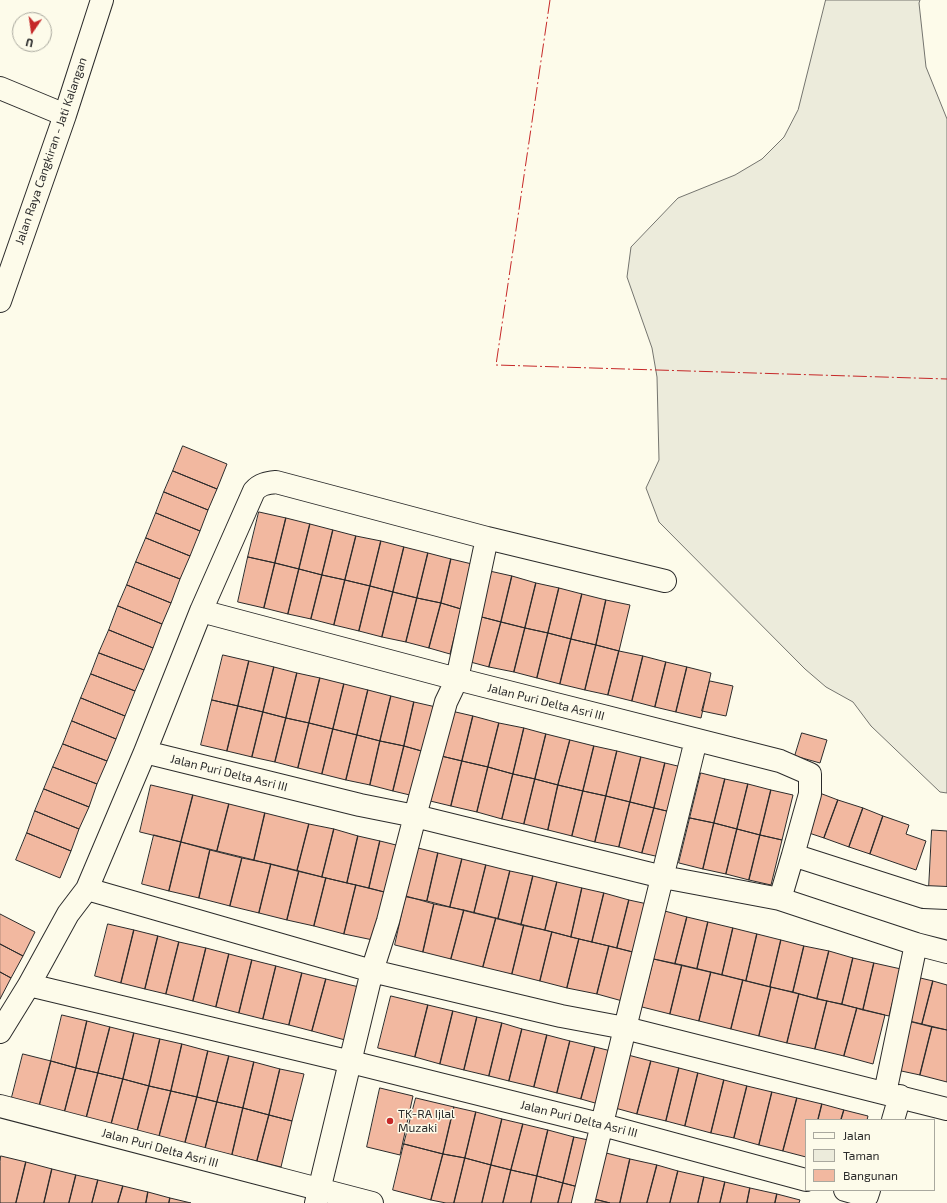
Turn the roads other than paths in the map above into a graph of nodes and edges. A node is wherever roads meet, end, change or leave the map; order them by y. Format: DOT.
graph roads {
  1 [pos="102,0"];
  2 [pos="0,88"];
  3 [pos="65,115"];
  4 [pos="0,301"];
  5 [pos="487,538"];
  6 [pos="665,581"];
  7 [pos="201,611"];
  8 [pos="457,679"];
  9 [pos="696,740"];
  10 [pos="145,752"];
  11 [pos="415,816"];
  12 [pos="793,855"];
  13 [pos="662,878"];
  14 [pos="86,889"];
  15 [pos="947,898"];
  16 [pos="780,899"];
  17 [pos="916,944"];
  18 [pos="947,952"];
  19 [pos="372,971"];
  20 [pos="30,985"];
  21 [pos="625,1028"];
  22 [pos="0,1032"];
  23 [pos="351,1062"];
  24 [pos="893,1095"];
  25 [pos="0,1106"];
  26 [pos="947,1109"];
  27 [pos="893,1119"];
  28 [pos="603,1125"];
  29 [pos="805,1180"];
  30 [pos="849,1191"];
  31 [pos="318,1196"];
  32 [pos="867,1196"];
  33 [pos="372,1203"];
  34 [pos="583,1203"];
  1 -- 3 [label="street, Jalan Raya Cangkiran - Jati Kalangan"];
  2 -- 3 [label="street"];
  3 -- 4 [label="street, Jalan Raya Cangkiran - Jati Kalangan"];
  5 -- 6 [label="street"];
  5 -- 7 [label="street"];
  5 -- 8 [label="street"];
  7 -- 8 [label="street, Jalan Puri Delta Asri III"];
  7 -- 10 [label="street"];
  8 -- 9 [label="street, Jalan Puri Delta Asri III"];
  8 -- 11 [label="street"];
  9 -- 12 [label="street, Jalan Puri Delta Asri III"];
  9 -- 13 [label="street"];
  10 -- 11 [label="street, Jalan Puri Delta Asri III"];
  10 -- 14 [label="street"];
  11 -- 13 [label="street, Jalan Puri Delta Asri III"];
  11 -- 19 [label="street"];
  12 -- 15 [label="street"];
  12 -- 16 [label="street"];
  13 -- 16 [label="street, Jalan Puri Delta Asri III"];
  13 -- 21 [label="street"];
  14 -- 19 [label="street"];
  14 -- 20 [label="street"];
  16 -- 17 [label="street, Jalan Puri Delta Asri III"];
  17 -- 18 [label="street, Jalan Puri Delta Asri III"];
  17 -- 24 [label="street"];
  19 -- 21 [label="street"];
  19 -- 23 [label="street"];
  20 -- 22 [label="street"];
  20 -- 23 [label="street, Jalan Puri Delta Asri III"];
  21 -- 24 [label="street"];
  21 -- 28 [label="street"];
  23 -- 28 [label="street, Jalan Puri Delta Asri III"];
  23 -- 31 [label="street"];
  24 -- 26 [label="street"];
  24 -- 27 [label="street"];
  25 -- 31 [label="street, Jalan Puri Delta Asri III"];
  28 -- 29 [label="street, Jalan Puri Delta Asri III"];
  28 -- 34 [label="street"];
  30 -- 32 [label="street"];
  31 -- 33 [label="street, Jalan Puri Delta Asri III"];
}
